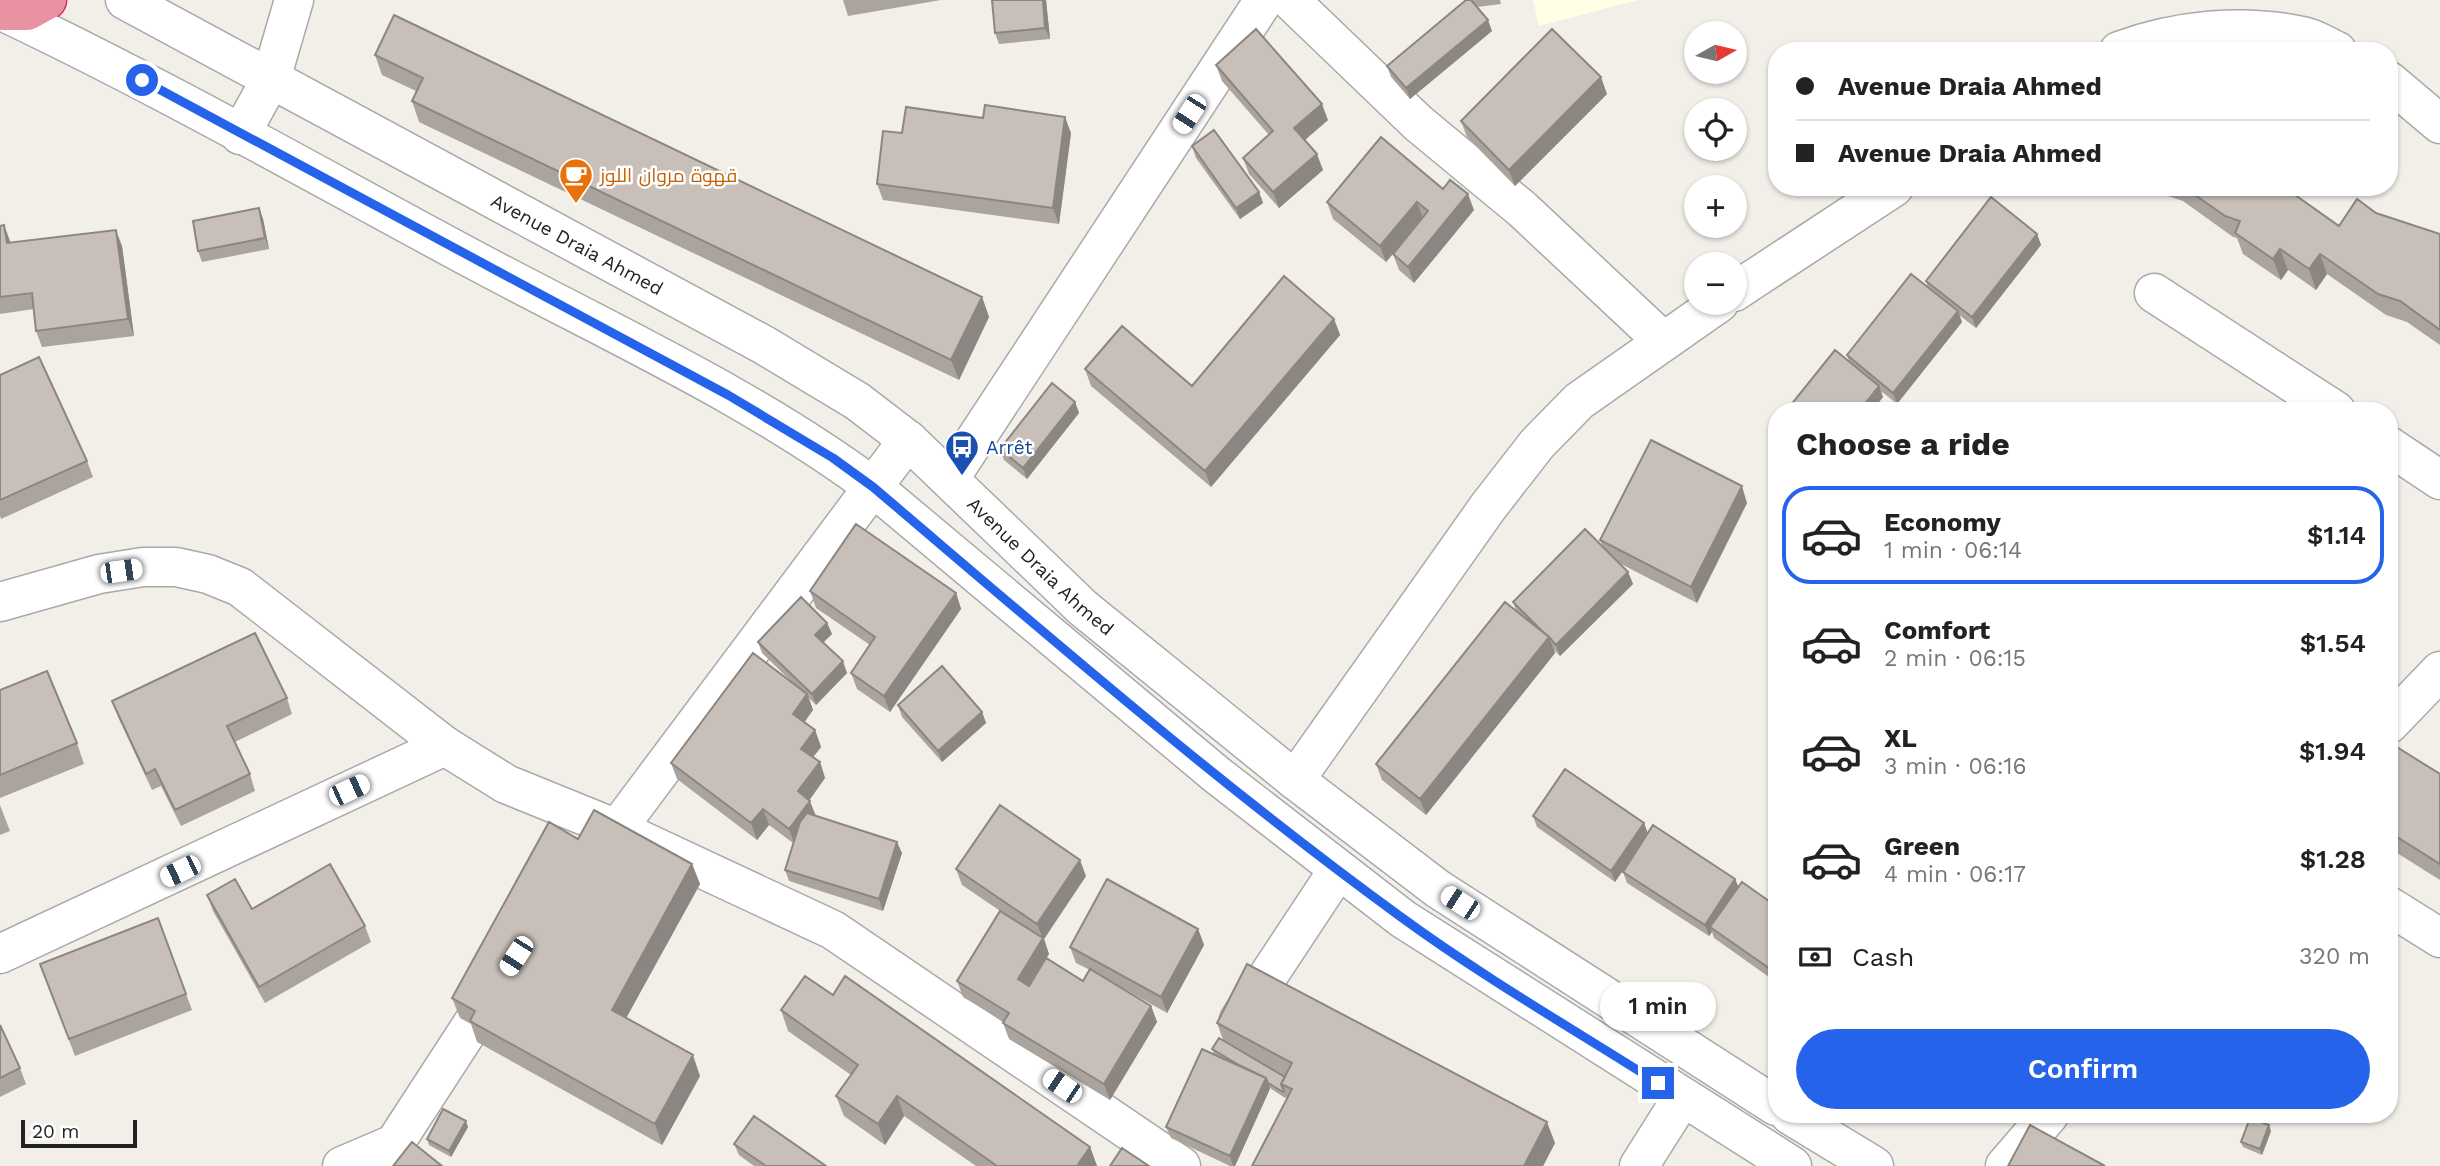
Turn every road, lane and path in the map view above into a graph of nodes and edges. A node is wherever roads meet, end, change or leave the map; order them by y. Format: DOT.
graph roads {
  1 [pos="47,0"];
  2 [pos="125,0"];
  3 [pos="294,0"];
  4 [pos="1264,0"];
  5 [pos="1290,0"];
  6 [pos="3,12"];
  7 [pos="2148,42"];
  8 [pos="2317,42"];
  9 [pos="271,79"];
  10 [pos="2398,89"];
  11 [pos="2440,124"];
  12 [pos="240,135"];
  13 [pos="1880,196"];
  14 [pos="1747,283"];
  15 [pos="2154,293"];
  16 [pos="1701,315"];
  17 [pos="1663,341"];
  18 [pos="2322,402"];
  19 [pos="908,440"];
  20 [pos="2398,452"];
  21 [pos="950,478"];
  22 [pos="2440,480"];
  23 [pos="873,487"];
  24 [pos="0,602"];
  25 [pos="2435,684"];
  26 [pos="2398,715"];
  27 [pos="445,746"];
  28 [pos="1295,780"];
  29 [pos="617,829"];
  30 [pos="582,869"];
  31 [pos="1338,870"];
  32 [pos="2398,912"];
  33 [pos="2440,938"];
  34 [pos="0,954"];
  35 [pos="516,956"];
  36 [pos="1223,1044"];
  37 [pos="1682,1098"];
  38 [pos="1768,1101"];
  39 [pos="1177,1114"];
  40 [pos="1803,1123"];
  41 [pos="2042,1123"];
  42 [pos="388,1154"];
  43 [pos="1168,1157"];
  44 [pos="342,1166"];
  45 [pos="1639,1166"];
  46 [pos="1792,1166"];
  47 [pos="1874,1166"];
  48 [pos="2005,1166"];
  1 -- 6 [label="highway"];
  2 -- 9 [label="street, Avenue Draia Ahmed"];
  3 -- 9 [label="street"];
  4 -- 21 [label="street"];
  5 -- 17 [label="street"];
  6 -- 12 [label="street"];
  7 -- 8 [label="street"];
  9 -- 12 [label="street"];
  9 -- 19 [label="street, Avenue Draia Ahmed"];
  10 -- 11 [label="street"];
  12 -- 23 [label="street"];
  13 -- 14 [label="street"];
  15 -- 18 [label="street"];
  16 -- 17 [label="street"];
  17 -- 28 [label="street"];
  19 -- 21 [label="street, Avenue Draia Ahmed"];
  19 -- 23 [label="street"];
  20 -- 22 [label="street"];
  21 -- 28 [label="street, Avenue Draia Ahmed"];
  23 -- 29 [label="street"];
  23 -- 31 [label="street"];
  24 -- 27 [label="street"];
  25 -- 26 [label="street"];
  27 -- 29 [label="street"];
  27 -- 34 [label="street"];
  28 -- 38 [label="street, Avenue Draia Ahmed"];
  29 -- 30 [label="street"];
  29 -- 43 [label="street"];
  31 -- 36 [label="street"];
  31 -- 37 [label="street"];
  32 -- 33 [label="street"];
  35 -- 42 [label="street"];
  37 -- 45 [label="street"];
  37 -- 46 [label="street"];
  39 -- 43 [label="street"];
  40 -- 47 [label="street"];
  41 -- 48 [label="street"];
  42 -- 44 [label="street"];
}
